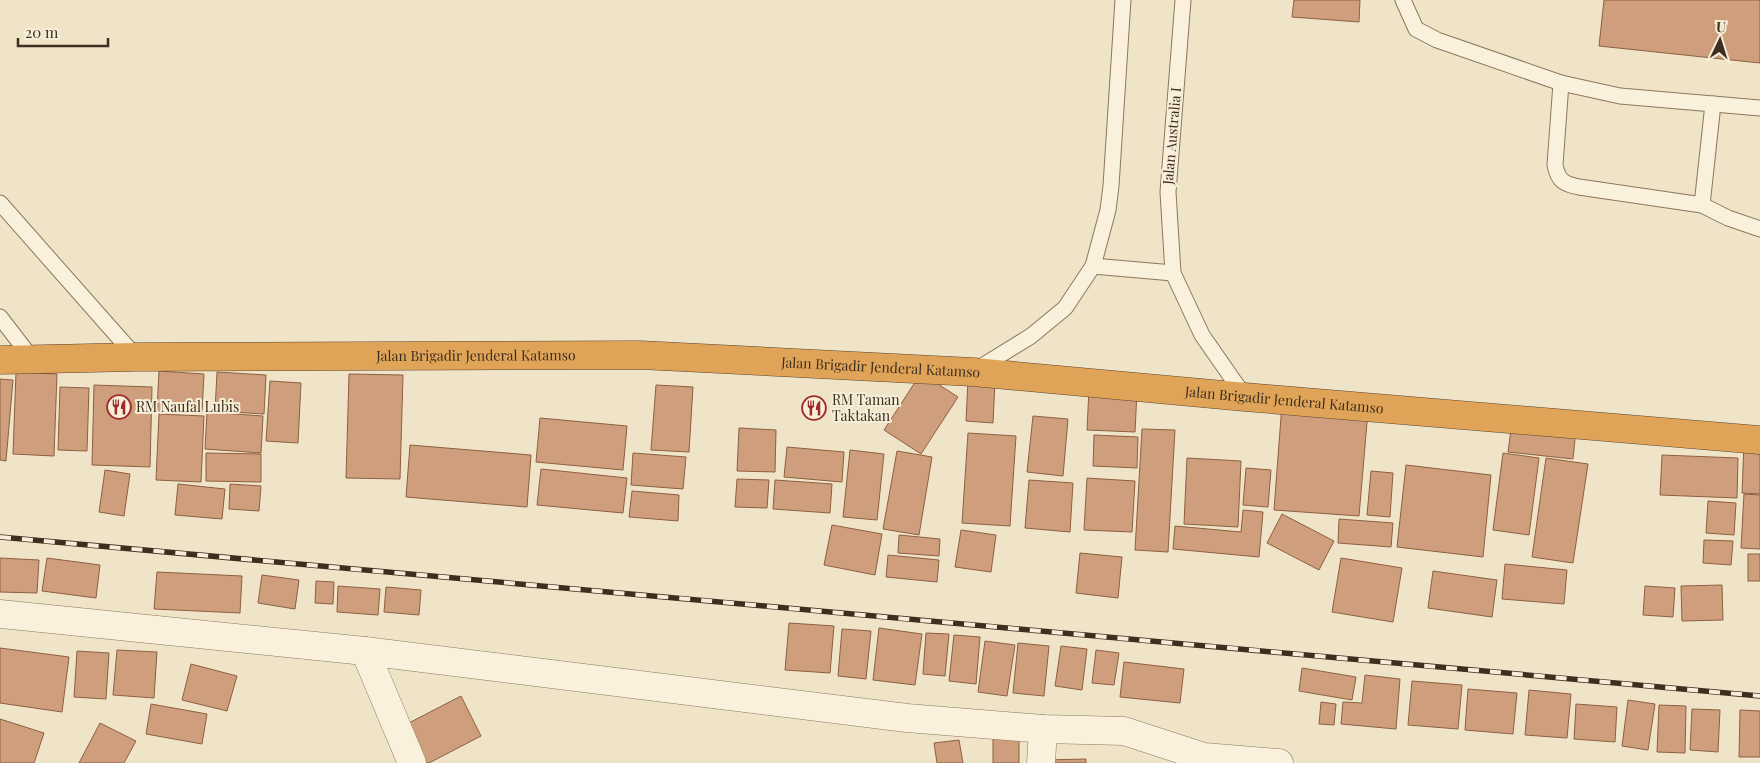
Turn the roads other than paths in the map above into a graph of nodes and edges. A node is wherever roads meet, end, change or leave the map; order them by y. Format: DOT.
graph roads {
  1 [pos="1123,0"];
  2 [pos="1183,0"];
  3 [pos="1403,0"];
  4 [pos="1561,83"];
  5 [pos="1713,104"];
  6 [pos="1760,108"];
  7 [pos="0,203"];
  8 [pos="1702,204"];
  9 [pos="1760,229"];
  10 [pos="1093,266"];
  11 [pos="1173,273"];
  12 [pos="0,317"];
  13 [pos="136,357"];
  14 [pos="0,360"];
  15 [pos="33,360"];
  16 [pos="972,372"];
  17 [pos="1245,397"];
  18 [pos="1760,440"];
  19 [pos="0,614"];
  20 [pos="365,652"];
  21 [pos="1043,729"];
  22 [pos="412,763"];
  23 [pos="1041,763"];
  24 [pos="1279,763"];
  1 -- 10 [label="lane"];
  2 -- 11 [label="lane, Jalan Australia I"];
  3 -- 4 [label="lane"];
  4 -- 5 [label="lane"];
  4 -- 8 [label="lane"];
  5 -- 6 [label="lane"];
  5 -- 8 [label="lane"];
  7 -- 13 [label="lane"];
  8 -- 9 [label="lane"];
  10 -- 11 [label="lane"];
  10 -- 16 [label="lane"];
  11 -- 17 [label="lane, Jalan Australia I"];
  12 -- 15 [label="lane"];
  13 -- 15 [label="highway, Jalan Brigadir Jenderal Katamso"];
  13 -- 16 [label="highway, Jalan Brigadir Jenderal Katamso"];
  14 -- 15 [label="highway, Jalan Brigadir Jenderal Katamso"];
  16 -- 17 [label="highway, Jalan Brigadir Jenderal Katamso"];
  17 -- 18 [label="highway, Jalan Brigadir Jenderal Katamso"];
  19 -- 20 [label="street"];
  20 -- 21 [label="street"];
  20 -- 22 [label="street"];
  21 -- 23 [label="street"];
  21 -- 24 [label="street"];
}
